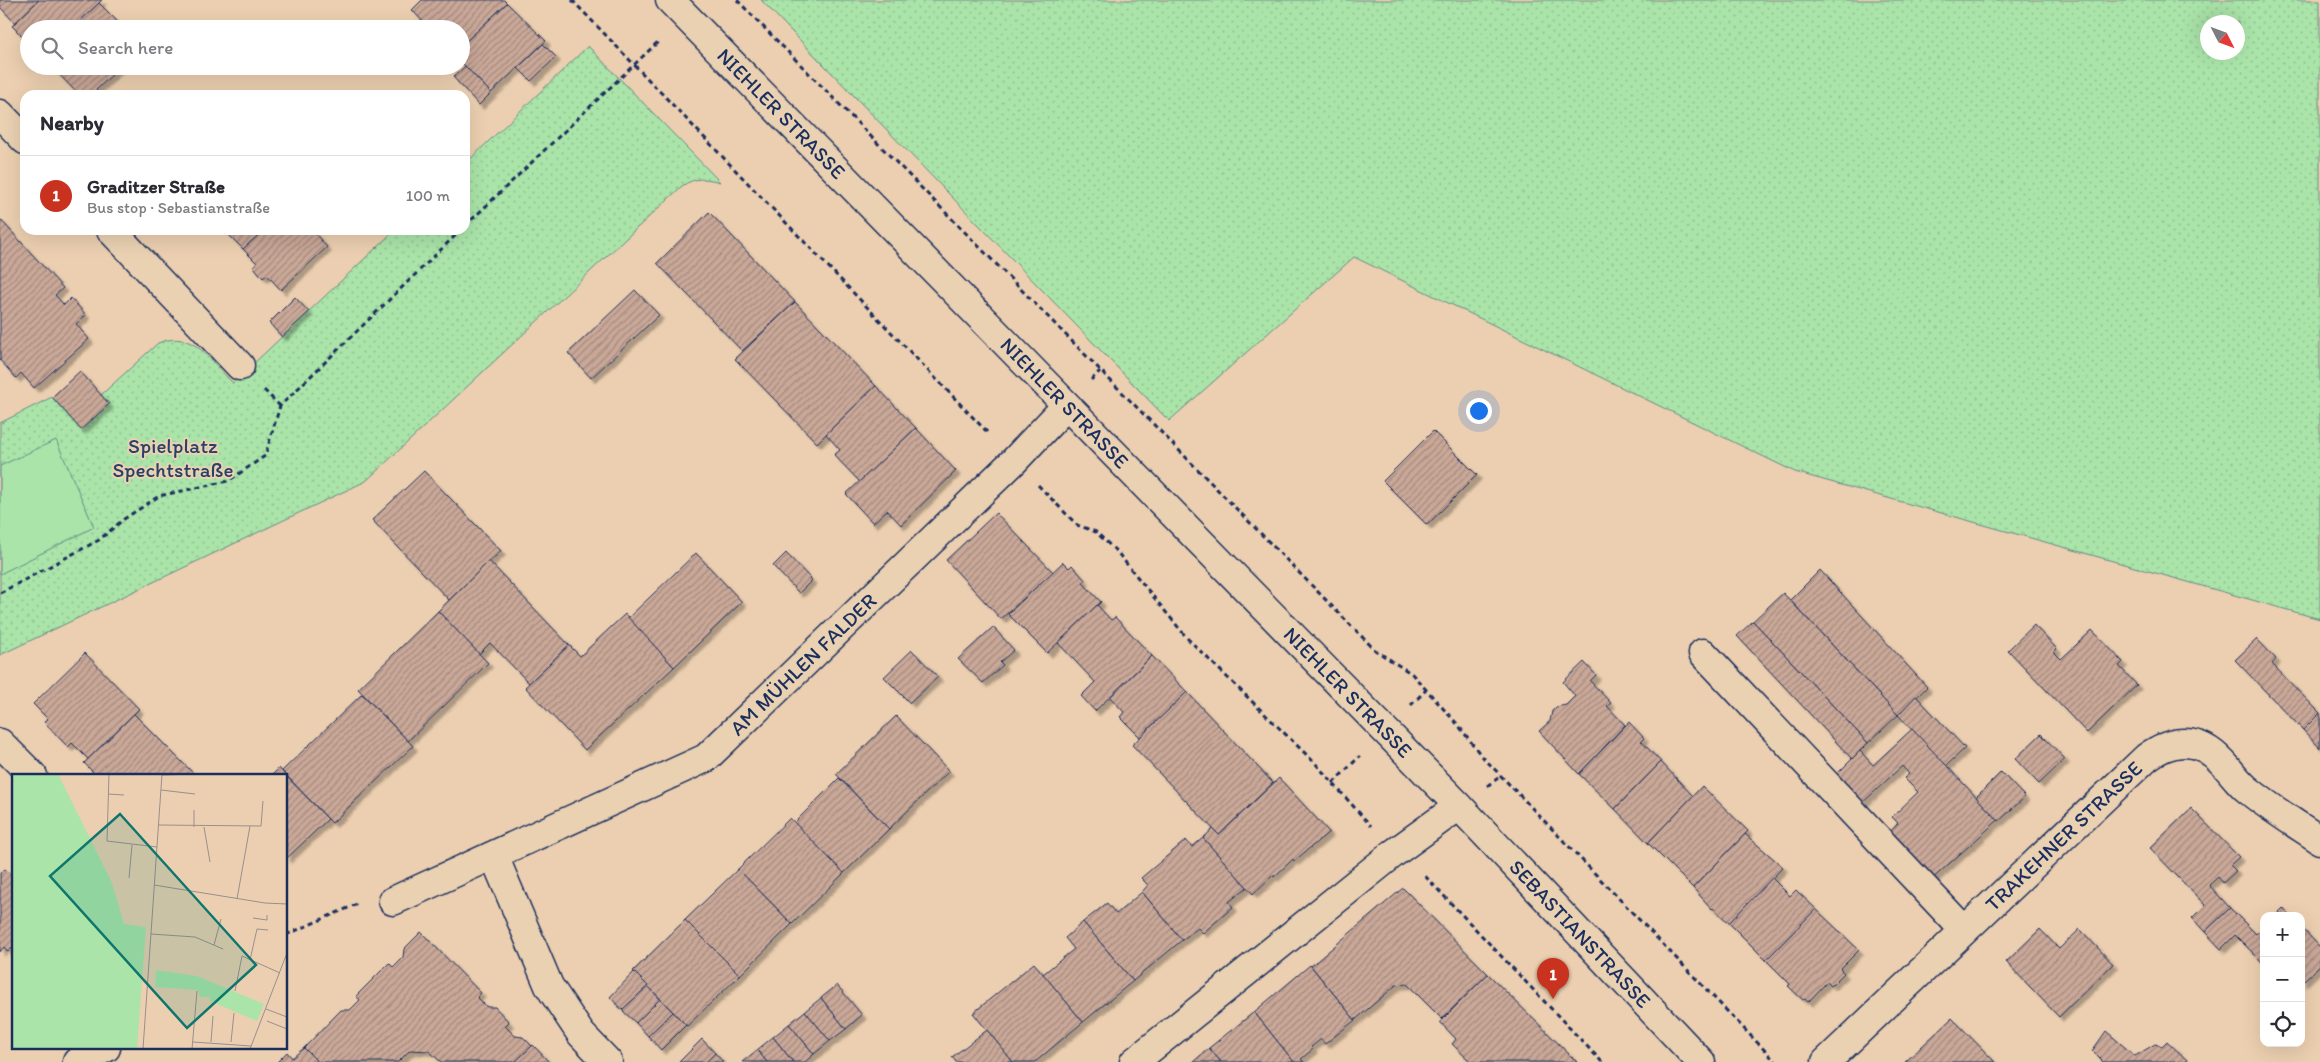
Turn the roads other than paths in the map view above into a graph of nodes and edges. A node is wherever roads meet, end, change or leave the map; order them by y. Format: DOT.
graph roads {
  1 [pos="678,8"];
  2 [pos="0,114"];
  3 [pos="20,135"];
  4 [pos="116,235"];
  5 [pos="240,366"];
  6 [pos="1066,406"];
  7 [pos="1703,653"];
  8 [pos="0,743"];
  9 [pos="30,774"];
  10 [pos="1459,806"];
  11 [pos="2320,840"];
  12 [pos="494,856"];
  13 [pos="393,901"];
  14 [pos="1964,930"];
  15 [pos="608,1062"];
  16 [pos="1134,1062"];
  17 [pos="1701,1062"];
  18 [pos="1826,1062"];
  1 -- 6 [label="street, NIEHLER STRASSE"];
  2 -- 3 [label="street"];
  4 -- 5 [label="street"];
  6 -- 10 [label="street, NIEHLER STRASSE"];
  6 -- 12 [label="street, AM MÜHLEN FALDER"];
  7 -- 14 [label="street"];
  8 -- 9 [label="street"];
  10 -- 16 [label="street"];
  10 -- 17 [label="street, SEBASTIANSTRASSE"];
  11 -- 14 [label="street, TRAKEHNER STRASSE"];
  12 -- 13 [label="street, AM MÜHLEN FALDER"];
  12 -- 15 [label="street"];
  14 -- 18 [label="street, TRAKEHNER STRASSE"];
}
